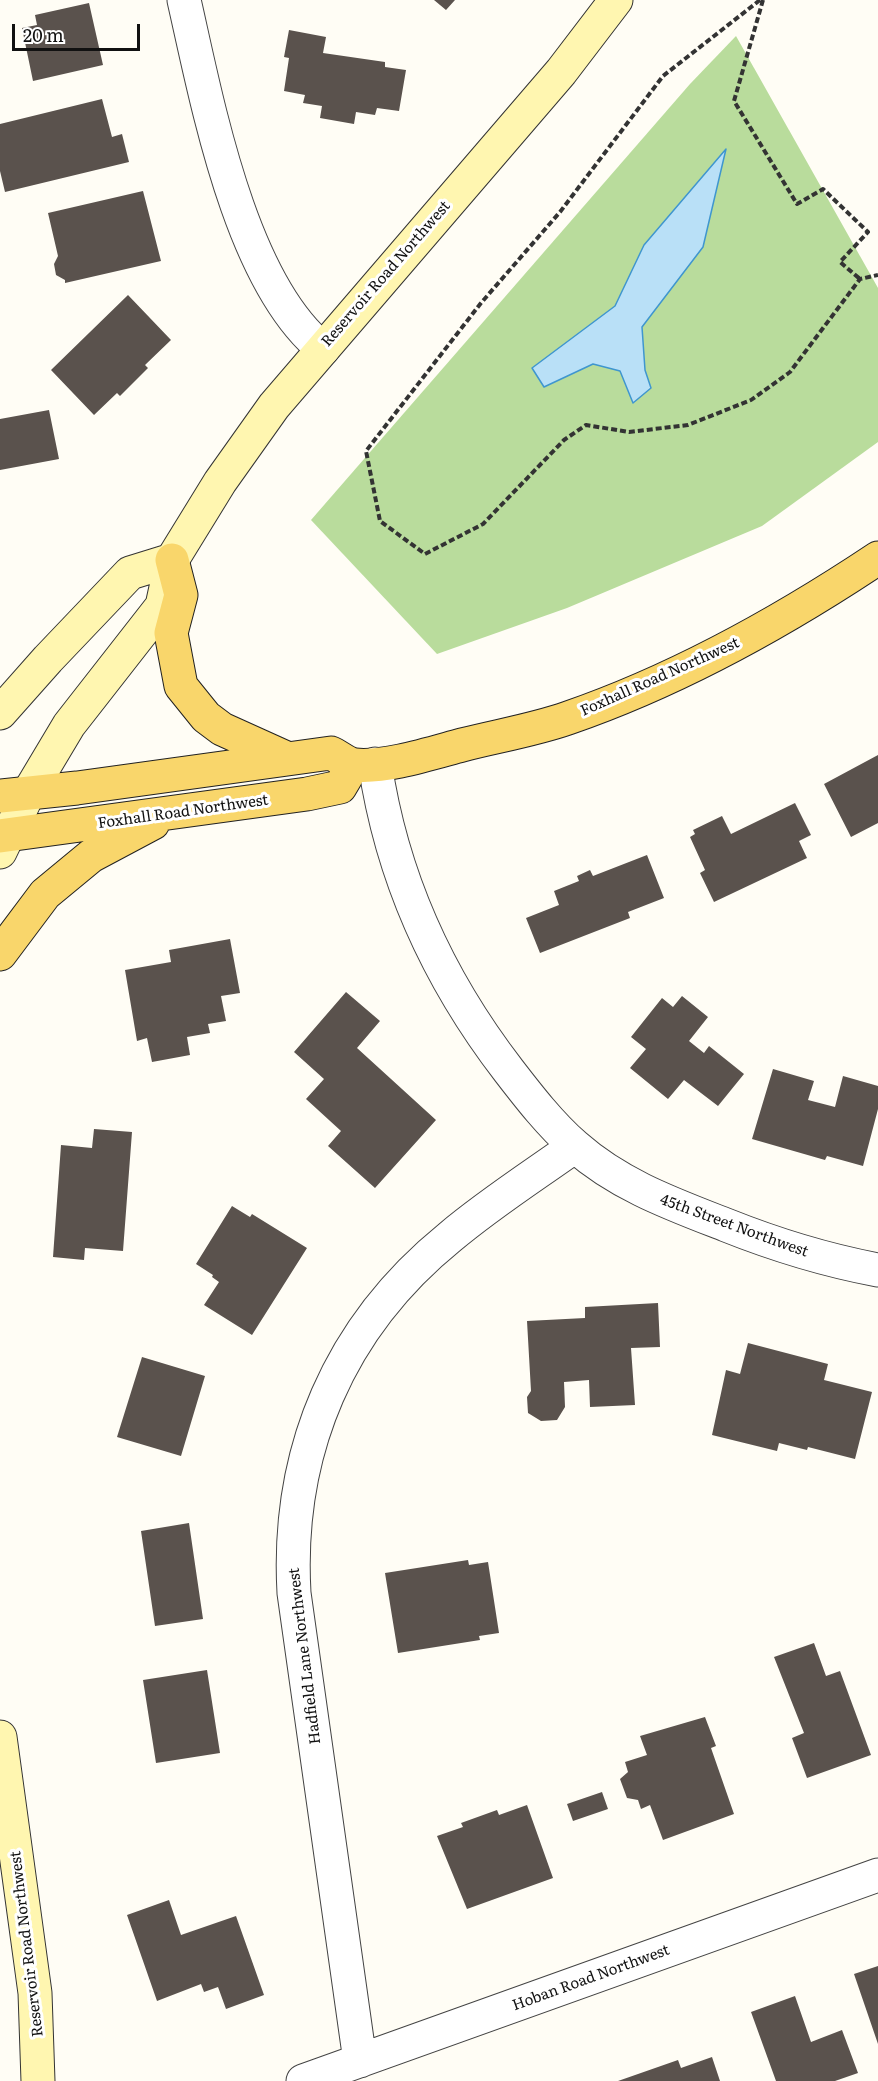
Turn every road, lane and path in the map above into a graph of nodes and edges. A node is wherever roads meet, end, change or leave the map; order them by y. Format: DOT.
graph roads {
  1 [pos="184,0"];
  2 [pos="616,0"];
  3 [pos="761,0"];
  4 [pos="878,275"];
  5 [pos="860,279"];
  6 [pos="323,349"];
  7 [pos="878,558"];
  8 [pos="172,560"];
  9 [pos="0,714"];
  10 [pos="288,758"];
  11 [pos="364,764"];
  12 [pos="15,794"];
  13 [pos="171,814"];
  14 [pos="3,841"];
  15 [pos="0,954"];
  16 [pos="575,1146"];
  17 [pos="878,1270"];
  18 [pos="0,1737"];
  19 [pos="878,1875"];
  20 [pos="360,2061"];
  21 [pos="38,2081"];
  22 [pos="303,2081"];
  1 -- 6 [label="street"];
  2 -- 6 [label="main road, Reservoir Road Northwest"];
  3 -- 5 [label="path"];
  3 -- 5 [label="path"];
  4 -- 5 [label="path"];
  6 -- 8 [label="main road, Reservoir Road Northwest"];
  7 -- 11 [label="main road, Foxhall Road Northwest"];
  8 -- 9 [label="main road"];
  8 -- 10 [label="main road"];
  8 -- 12 [label="main road, Reservoir Road Northwest"];
  10 -- 11 [label="main road"];
  10 -- 12 [label="main road"];
  11 -- 13 [label="main road, Foxhall Road Northwest"];
  11 -- 16 [label="street, 45th Street Northwest"];
  12 -- 14 [label="main road, Reservoir Road Northwest"];
  13 -- 14 [label="main road, Foxhall Road Northwest"];
  13 -- 15 [label="main road"];
  16 -- 17 [label="street, 45th Street Northwest"];
  16 -- 20 [label="street, Hadfield Lane Northwest"];
  18 -- 21 [label="main road, Reservoir Road Northwest"];
  19 -- 20 [label="street, Hoban Road Northwest"];
  20 -- 22 [label="street, Hoban Road Northwest"];
}
